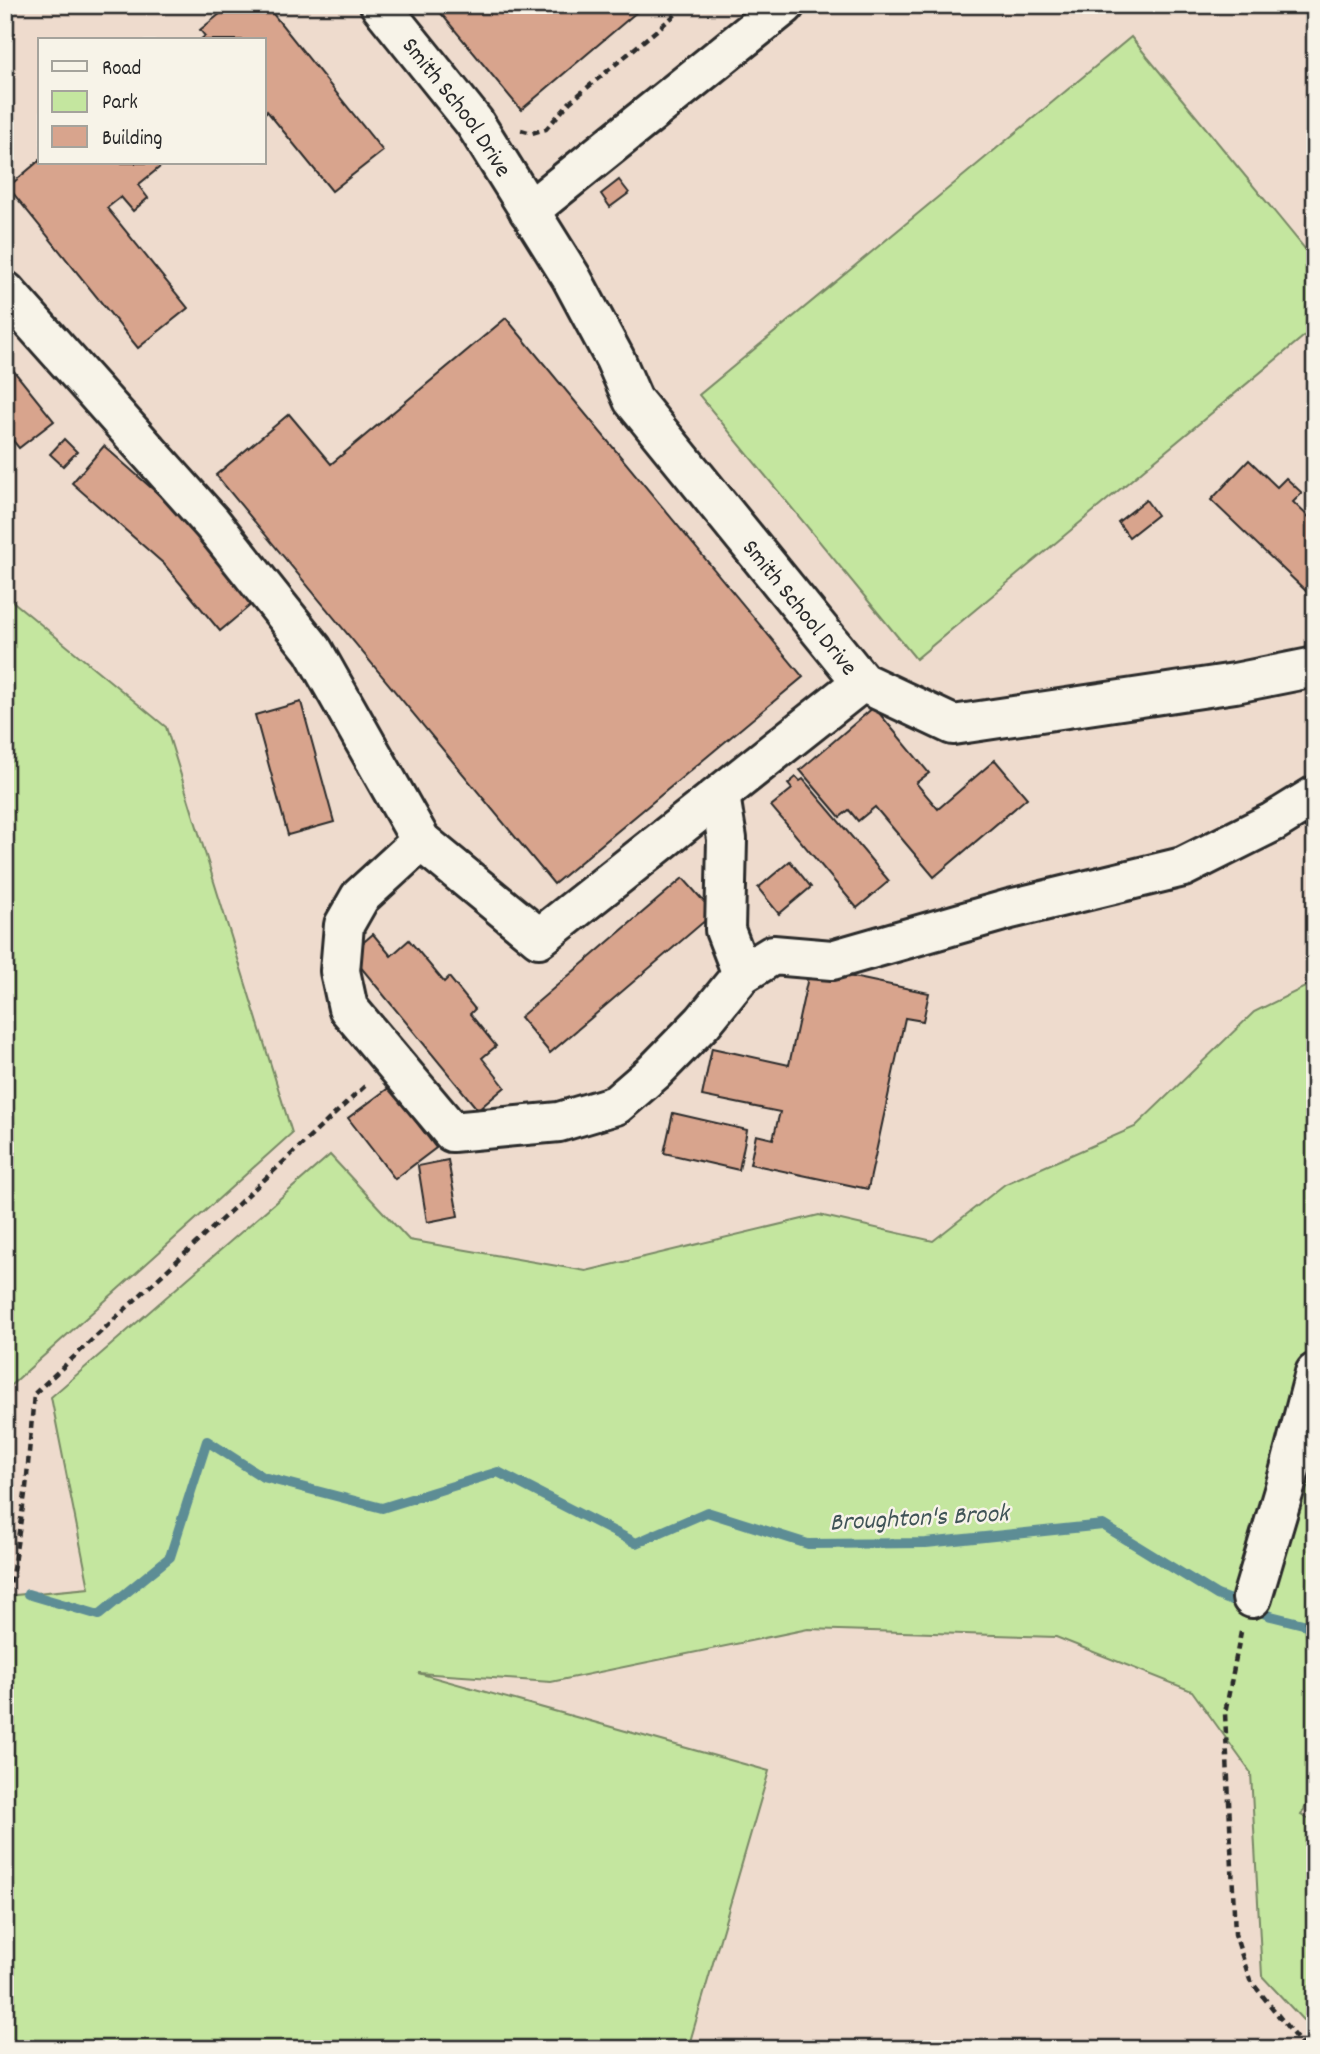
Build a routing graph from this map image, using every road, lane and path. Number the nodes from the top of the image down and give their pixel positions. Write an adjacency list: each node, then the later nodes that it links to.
1 (380, 5): 5 (lane, Smith School Drive)
2 (687, 5): 4 (path)
3 (785, 5): 5 (lane)
4 (516, 128)
5 (529, 211): 8 (lane, Smith School Drive)
6 (5, 291): 11 (lane)
7 (1315, 667): 8 (lane, Smith School Drive)
8 (862, 682): 9 (lane)
9 (720, 794): 11 (lane); 12 (lane)
10 (1315, 796): 12 (lane)
11 (421, 841): 13 (lane)
12 (742, 974): 13 (lane)
13 (393, 1061): 16 (path)
14 (1315, 1373): 15 (lane)
15 (1246, 1614): 17 (path)
16 (5, 1619)
17 (1305, 2049)

